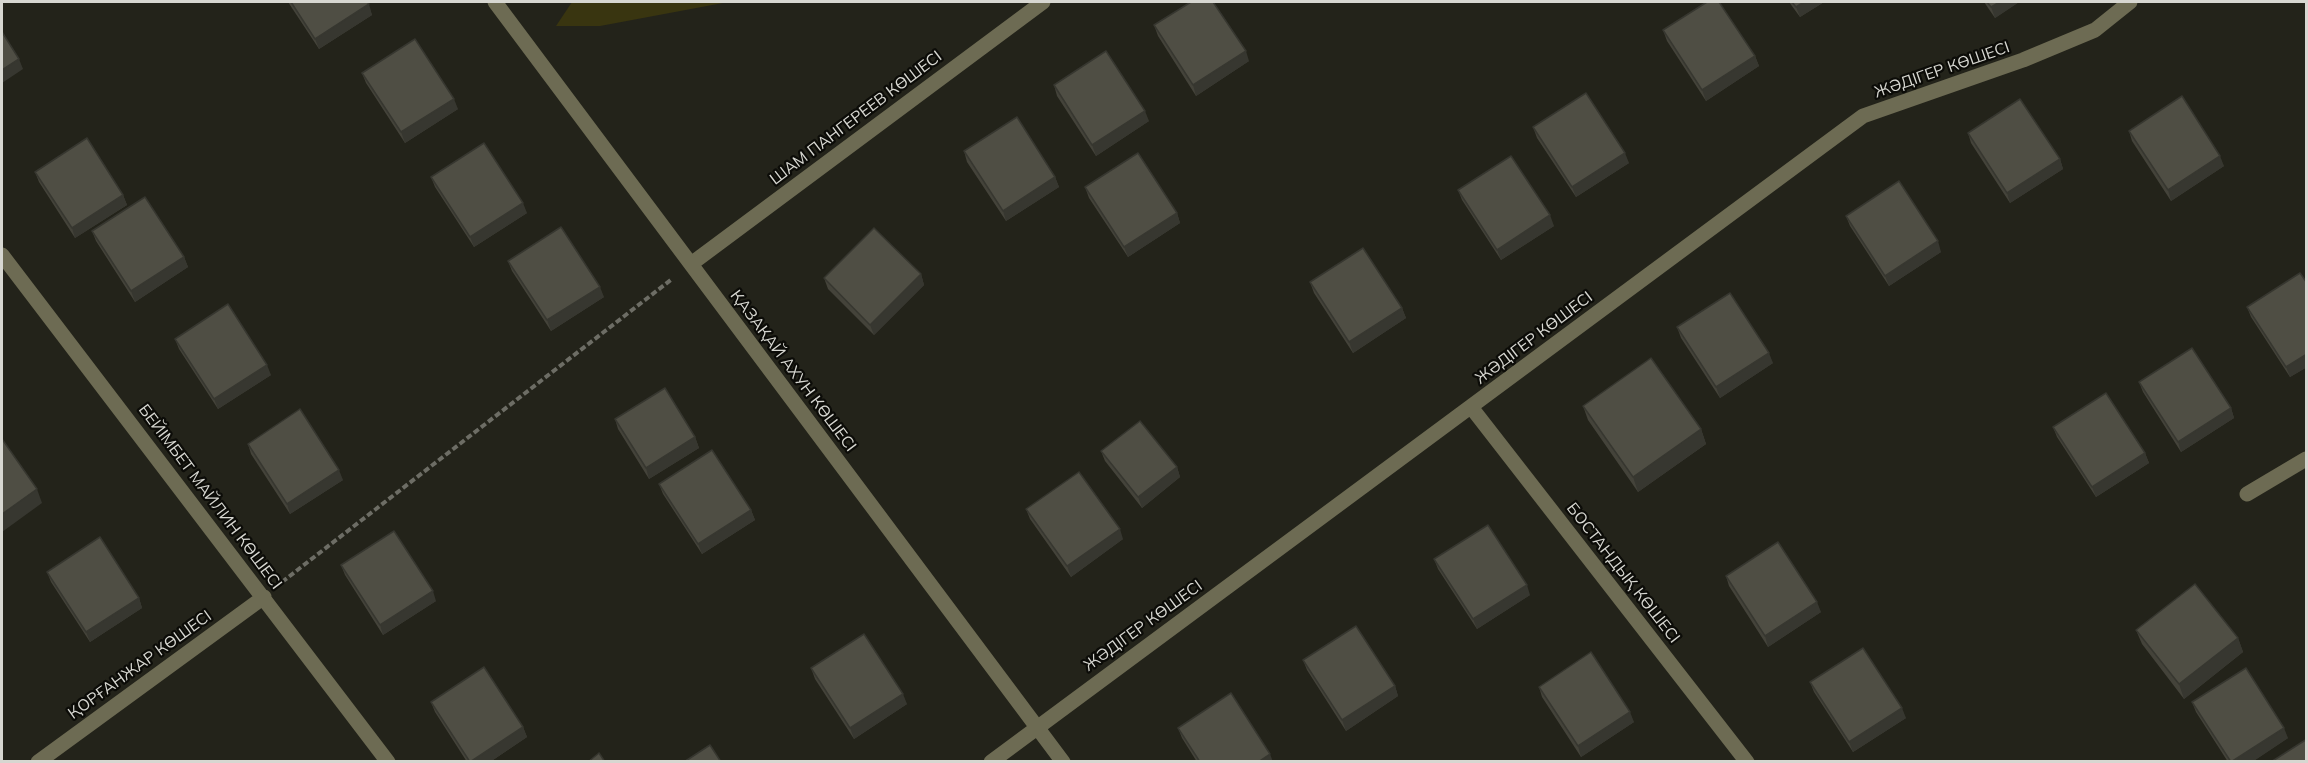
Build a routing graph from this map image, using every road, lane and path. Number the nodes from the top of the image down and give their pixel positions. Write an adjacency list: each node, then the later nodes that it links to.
1 (495, 2): 5 (street, ҚАЗАҚАЙ АХУН КӨШЕСІ)
2 (1043, 2): 5 (street, ШАМ ПАНГЕРЕЕВ КӨШЕСІ)
3 (2130, 2): 6 (street, ЖӘДІГЕР КӨШЕСІ)
4 (2, 255): 9 (street, БЕЙІМБЕТ МАЙЛИН КӨШЕСІ)
5 (691, 264): 9 (path); 10 (street, ҚАЗАҚАЙ АХУН КӨШЕСІ)
6 (1471, 407): 10 (street, ЖӘДІГЕР КӨШЕСІ); 15 (street, БОСТАНДЫҚ КӨШЕСІ)
7 (2307, 459): 8 (street)
8 (2247, 494)
9 (264, 597): 11 (street, ҚОРҒАНЖАР КӨШЕСІ); 12 (street, БЕЙІМБЕТ МАЙЛИН КӨШЕСІ)
10 (1037, 727): 13 (street, ЖӘДІГЕР КӨШЕСІ); 14 (street, ҚАЗАҚАЙ АХУН КӨШЕСІ)
11 (38, 762)
12 (388, 762)
13 (991, 762)
14 (1063, 762)
15 (1747, 762)

